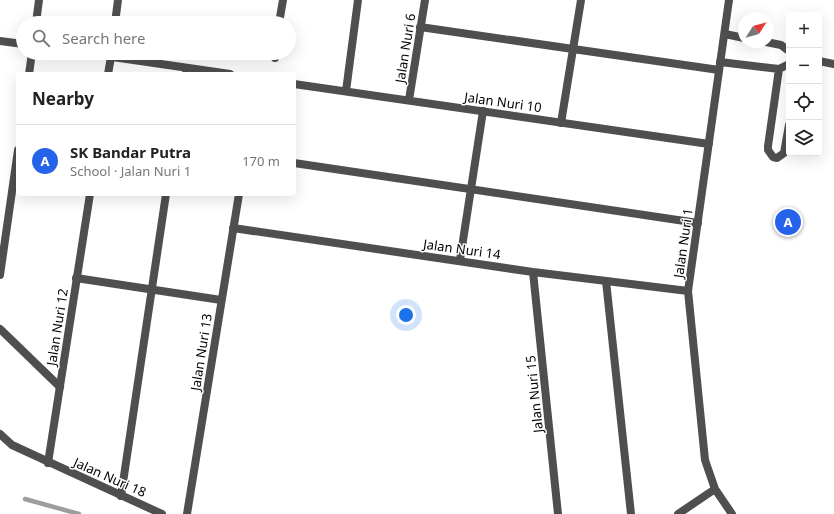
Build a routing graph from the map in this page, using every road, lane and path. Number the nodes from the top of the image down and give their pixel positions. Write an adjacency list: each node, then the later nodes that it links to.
1 (40, 0): 8 (street)
2 (118, 0): 9 (street)
3 (282, 0): 10 (street)
4 (358, 0): 32 (street)
5 (425, 0): 11 (street, Jalan Nuri 6)
6 (581, 0): 17 (street)
7 (729, 0): 12 (street, Jalan Nuri 1)
8 (37, 16)
9 (116, 16)
10 (280, 16)
11 (420, 27): 17 (street); 33 (street, Jalan Nuri 6)
12 (724, 34): 13 (street); 24 (street, Jalan Nuri 1)
13 (738, 37)
14 (0, 41): 15 (street)
15 (16, 43)
16 (774, 44): 18 (street)
17 (573, 49): 24 (street); 35 (street)
18 (786, 49)
19 (31, 60): 28 (street)
20 (110, 60): 29 (street)
21 (127, 60): 27 (street)
22 (822, 62): 23 (street)
23 (834, 64)
24 (720, 66): 26 (street); 37 (street, Jalan Nuri 1)
25 (786, 66): 26 (street)
26 (779, 69): 36 (street)
27 (186, 71): 30 (street)
28 (29, 72)
29 (108, 72)
30 (201, 72)
31 (296, 84): 32 (street, Jalan Nuri 10)
32 (346, 92): 33 (street, Jalan Nuri 10)
33 (409, 100): 34 (street, Jalan Nuri 10)
34 (483, 111): 35 (street, Jalan Nuri 10); 40 (street)
35 (561, 123): 37 (street, Jalan Nuri 10)
36 (786, 142)
37 (709, 144): 44 (street, Jalan Nuri 1)
38 (296, 163): 40 (street)
39 (16, 164): 48 (street)
40 (472, 189): 44 (street); 46 (street)
41 (90, 196): 49 (street, Jalan Nuri 12)
42 (166, 196): 51 (street)
43 (239, 196): 45 (street, Jalan Nuri 13)
44 (698, 222): 52 (street, Jalan Nuri 1)
45 (233, 228): 46 (street, Jalan Nuri 14); 53 (street, Jalan Nuri 13)
46 (460, 260): 47 (street, Jalan Nuri 14)
47 (533, 272): 50 (street, Jalan Nuri 14); 62 (street, Jalan Nuri 15)
48 (0, 275)
49 (76, 278): 51 (street); 55 (street, Jalan Nuri 12)
50 (606, 281): 52 (street, Jalan Nuri 14); 63 (street)
51 (151, 290): 53 (street); 59 (street)
52 (688, 292): 58 (street, Jalan Nuri 1)
53 (221, 300): 61 (street, Jalan Nuri 13)
54 (0, 329): 55 (street)
55 (60, 387): 57 (street, Jalan Nuri 12)
56 (0, 434): 57 (street)
57 (48, 463): 59 (street, Jalan Nuri 18)
58 (715, 489): 64 (street); 65 (street, Jalan Nuri 1)
59 (121, 496): 60 (street, Jalan Nuri 18)
60 (162, 514)
61 (187, 514)
62 (558, 514)
63 (631, 514)
64 (678, 514)
65 (732, 514)

